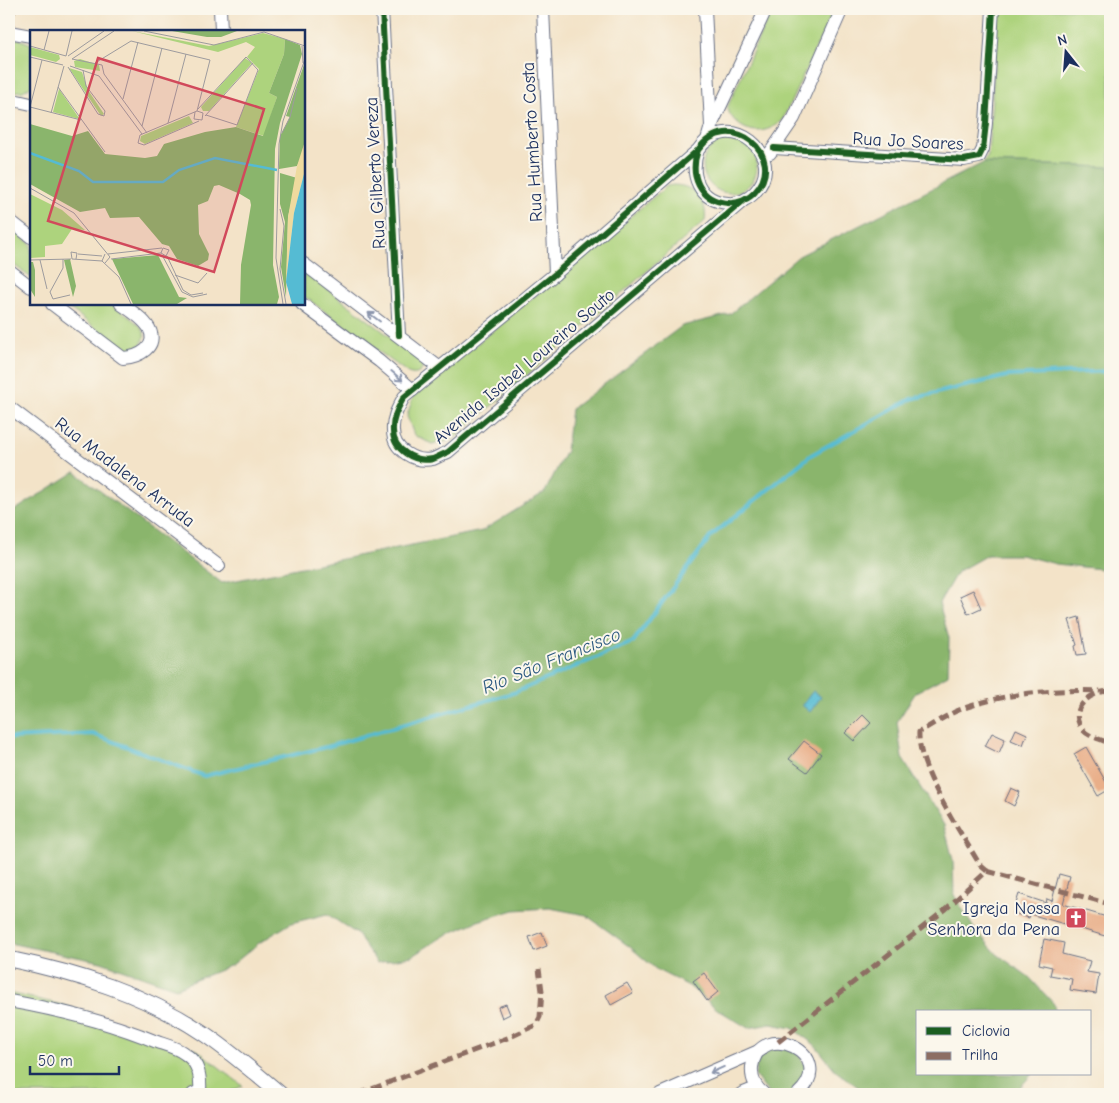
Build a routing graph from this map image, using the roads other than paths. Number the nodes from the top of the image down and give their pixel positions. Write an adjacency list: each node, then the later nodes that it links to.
1 (220, 9): 8 (street)
2 (382, 9): 28 (street, Rua Gilberto Vereza)
3 (543, 9): 23 (street, Rua Humberto Costa)
4 (705, 9): 13 (street)
5 (766, 9): 13 (street)
6 (842, 9): 15 (street)
7 (993, 9): 15 (street, Rua Jo Soares)
8 (221, 30)
9 (9, 32): 10 (street)
10 (30, 36)
11 (9, 100): 12 (street)
12 (30, 102)
13 (711, 126): 14 (street)
14 (708, 140): 16 (street, Avenida Isabel Loureiro Souto); 17 (street, Avenida Isabel Loureiro Souto)
15 (774, 148): 17 (street)
16 (698, 150): 18 (street); 23 (street, Avenida Isabel Loureiro Souto)
17 (764, 161): 18 (street, Avenida Isabel Loureiro Souto)
18 (743, 200): 30 (street, Avenida Isabel Loureiro Souto)
19 (9, 220): 20 (street)
20 (30, 235)
21 (305, 265): 28 (street, one-way to 21)
22 (9, 270): 24 (street)
23 (555, 274): 29 (street, Avenida Isabel Loureiro Souto)
24 (30, 286)
25 (53, 305): 26 (street)
26 (122, 305)
27 (303, 305): 30 (street, one-way to 30)
28 (399, 335): 29 (street)
29 (440, 368): 30 (street, Avenida Isabel Loureiro Souto)
30 (412, 390)
31 (12, 411): 32 (street, Rua Madalena Arruda)
32 (219, 566)
33 (9, 959): 38 (main road)
34 (9, 1001): 37 (street)
35 (761, 1050): 36 (street); 39 (street, one-way to 39); 41 (street)
36 (760, 1091): 40 (street)
37 (193, 1094)
38 (280, 1094)
39 (660, 1094)
40 (742, 1094)
41 (799, 1094)

